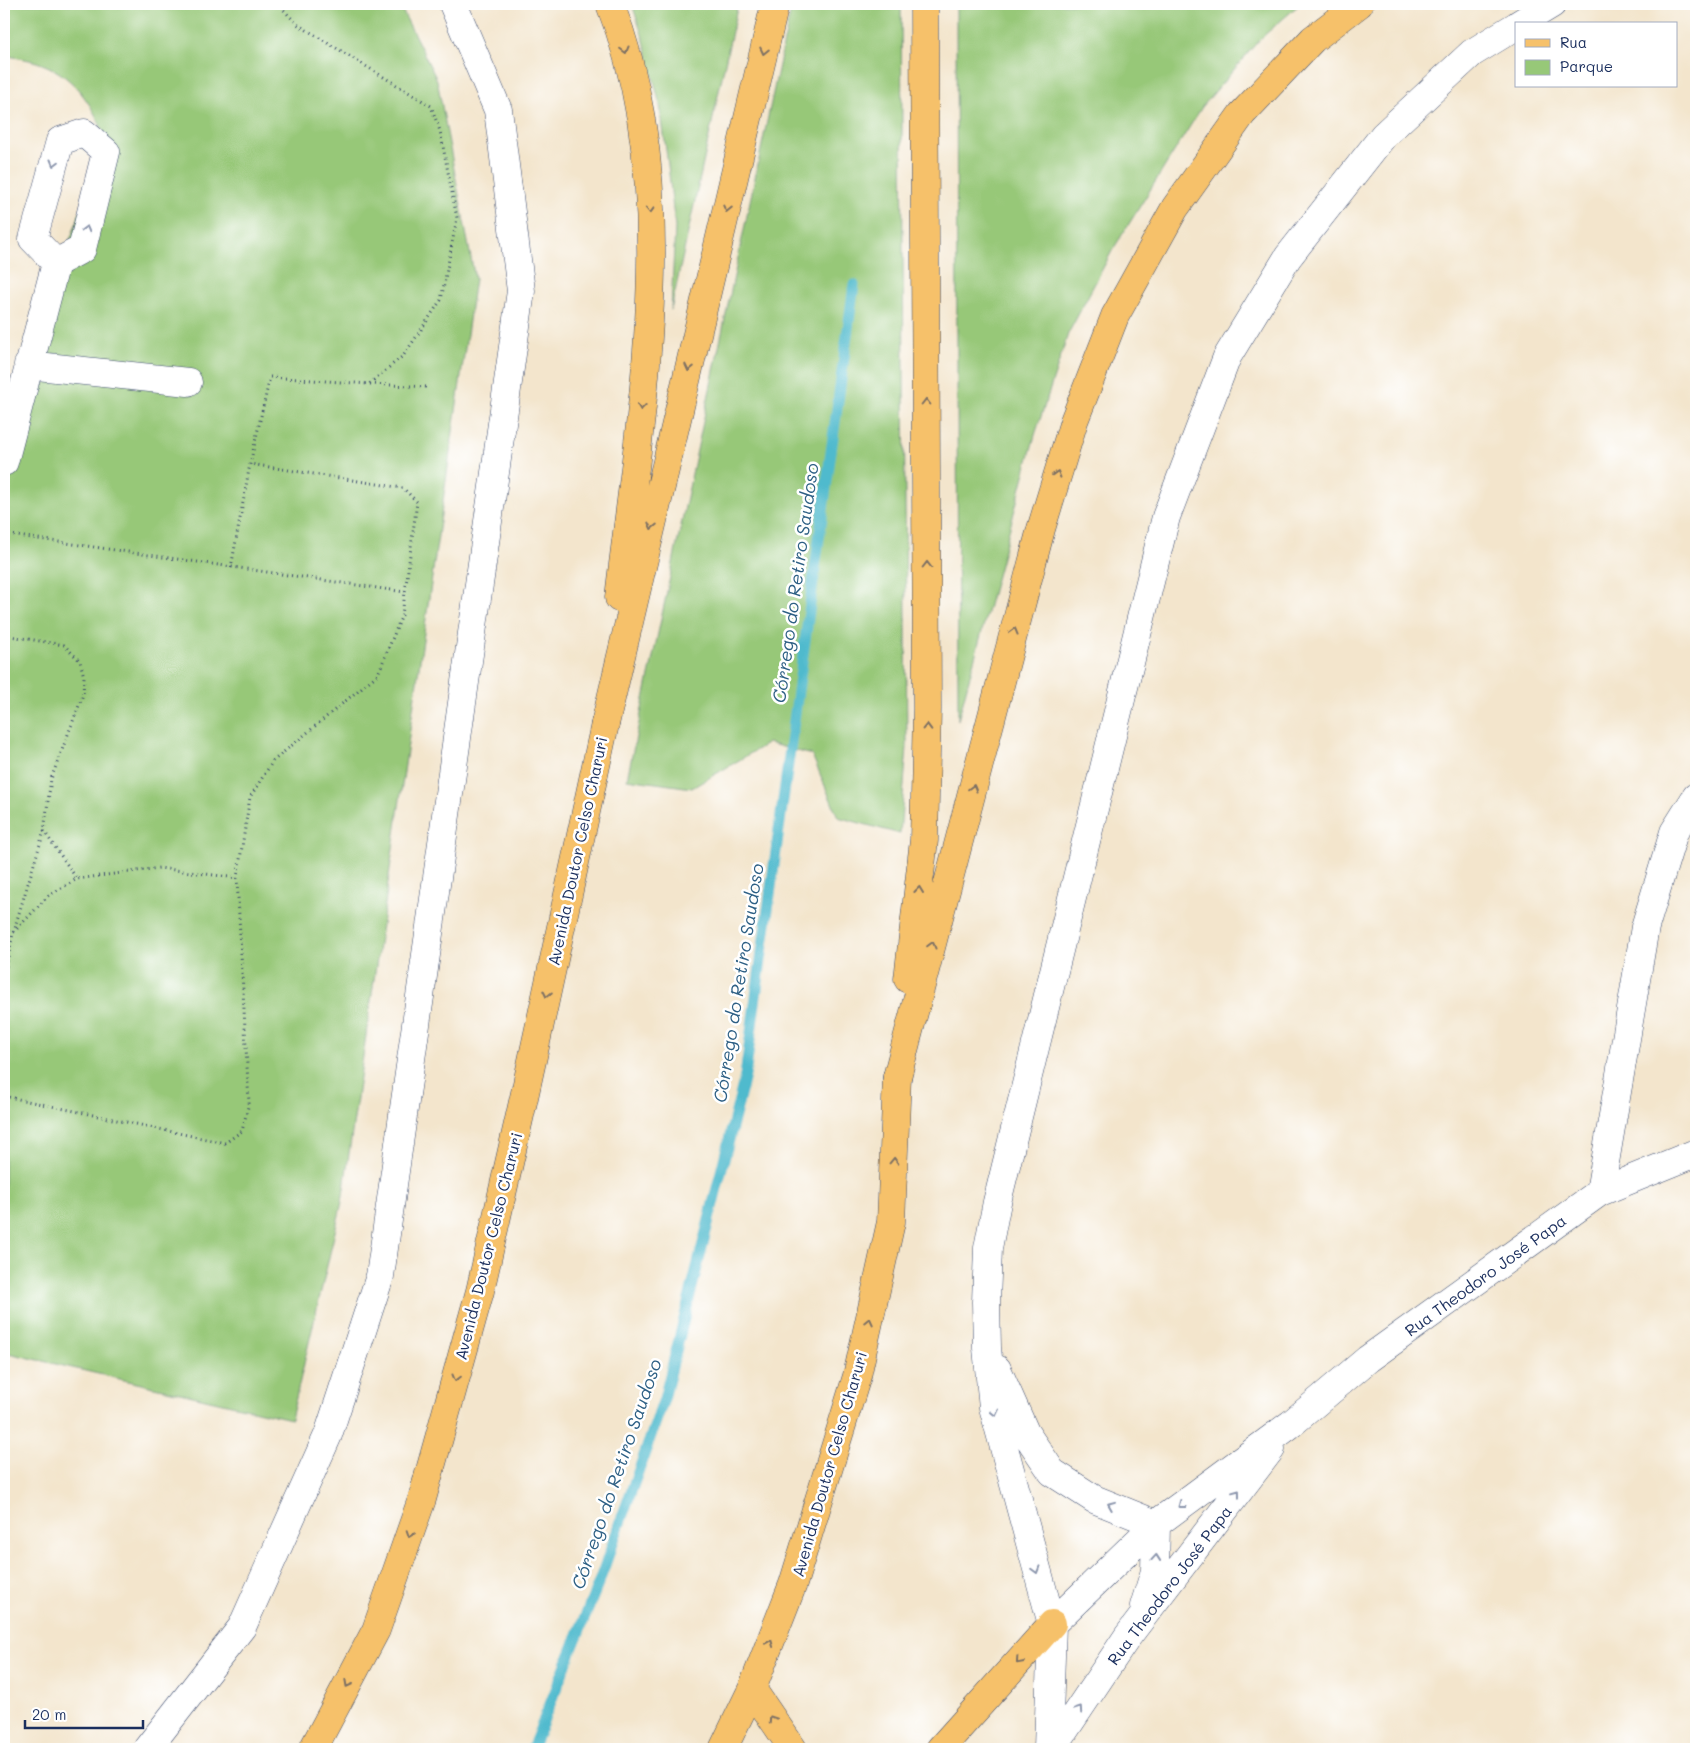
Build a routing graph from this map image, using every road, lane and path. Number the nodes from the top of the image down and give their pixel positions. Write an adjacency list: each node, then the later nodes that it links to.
1 (278, 4): 13 (path)
2 (453, 4): 39 (street)
3 (610, 4): 21 (main road, one-way to 21)
4 (775, 4): 21 (main road, one-way to 21)
5 (924, 4): 29 (main road, one-way to 5)
6 (1359, 4): 29 (main road, one-way to 6)
7 (1552, 4): 8 (street)
8 (1523, 22)
9 (1515, 27): 33 (street)
10 (56, 263): 11 (street)
11 (28, 365): 12 (street); 15 (street)
12 (188, 382)
13 (369, 384): 14 (path); 16 (path)
14 (428, 387)
15 (4, 462)
16 (250, 464): 18 (path); 19 (path)
17 (4, 534): 18 (path)
18 (231, 568): 19 (path)
19 (405, 592): 24 (path)
20 (4, 635): 23 (path)
21 (605, 724): 40 (main road, Avenida Doutor Celso Charuri, one-way to 40)
22 (1696, 797): 32 (street)
23 (44, 831): 25 (path); 27 (path)
24 (237, 878): 25 (path); 30 (path)
25 (77, 879): 27 (path)
26 (4, 931): 27 (path)
27 (13, 933): 28 (path)
28 (4, 977)
29 (897, 1077): 38 (main road, Avenida Doutor Celso Charuri, one-way to 29)
30 (4, 1096)
31 (1696, 1153): 32 (street, Rua Theodoro José Papa)
32 (1600, 1192): 34 (street, Rua Theodoro José Papa)
33 (987, 1348): 35 (street, one-way to 33); 36 (street, one-way to 36)
34 (1291, 1424): 35 (street, Rua Theodoro José Papa, one-way to 35); 37 (street, Rua Theodoro José Papa, one-way to 34)
35 (1156, 1524): 36 (street, Rua Theodoro José Papa); 37 (street, one-way to 35)
36 (1052, 1624): 43 (main road, one-way to 43); 44 (street)
37 (1128, 1636): 44 (street, Rua Theodoro José Papa, one-way to 37)
38 (752, 1689): 41 (main road, Avenida Doutor Celso Charuri); 42 (main road, one-way to 38)
39 (147, 1749)
40 (313, 1749)
41 (722, 1749)
42 (793, 1749)
43 (940, 1749)
44 (1050, 1749)

